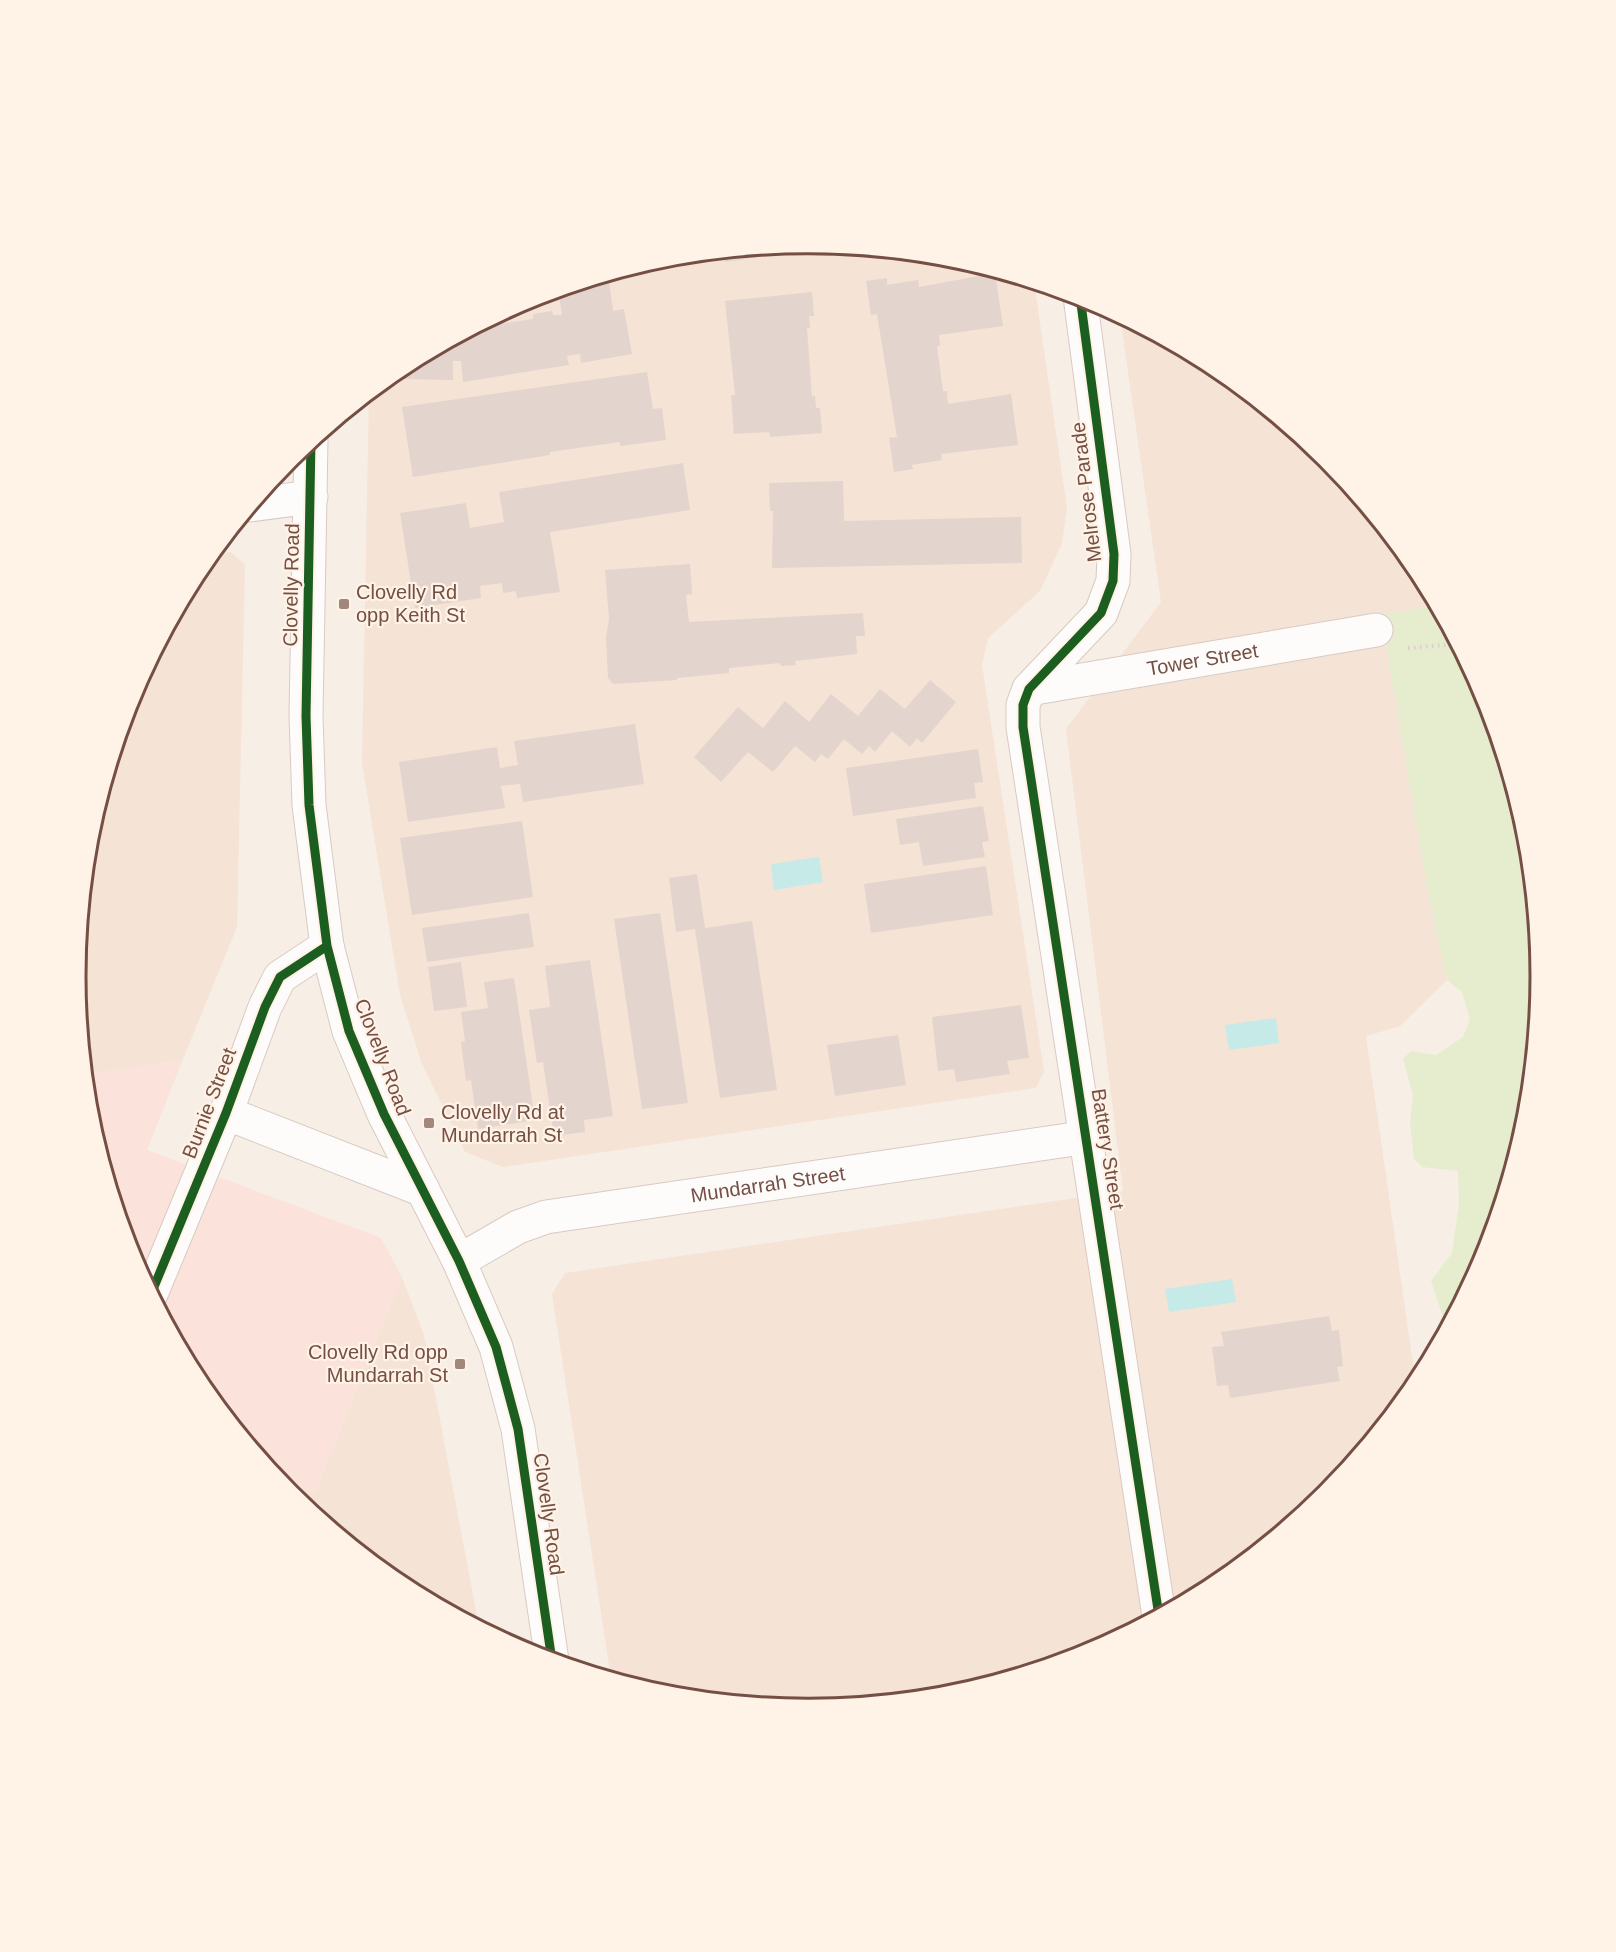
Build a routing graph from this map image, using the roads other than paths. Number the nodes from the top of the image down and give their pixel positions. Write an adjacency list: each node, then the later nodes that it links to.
1 (1081, 307): 6 (street, Melrose Parade)
2 (311, 452): 3 (street, Clovelly Road)
3 (311, 497): 4 (street); 7 (street, Clovelly Road)
4 (261, 504)
5 (1376, 630): 6 (street, Tower Street)
6 (1029, 689): 9 (street, Battery Street)
7 (327, 946): 8 (street, Burnie Street); 10 (street, Clovelly Road)
8 (226, 1113): 10 (street); 12 (street, Burnie Street)
9 (1088, 1137): 11 (street, Mundarrah Street); 13 (street, Battery Street)
10 (423, 1190): 11 (street, Clovelly Road)
11 (459, 1261): 14 (street, Clovelly Road)
12 (155, 1285)
13 (1158, 1608)
14 (551, 1651)

